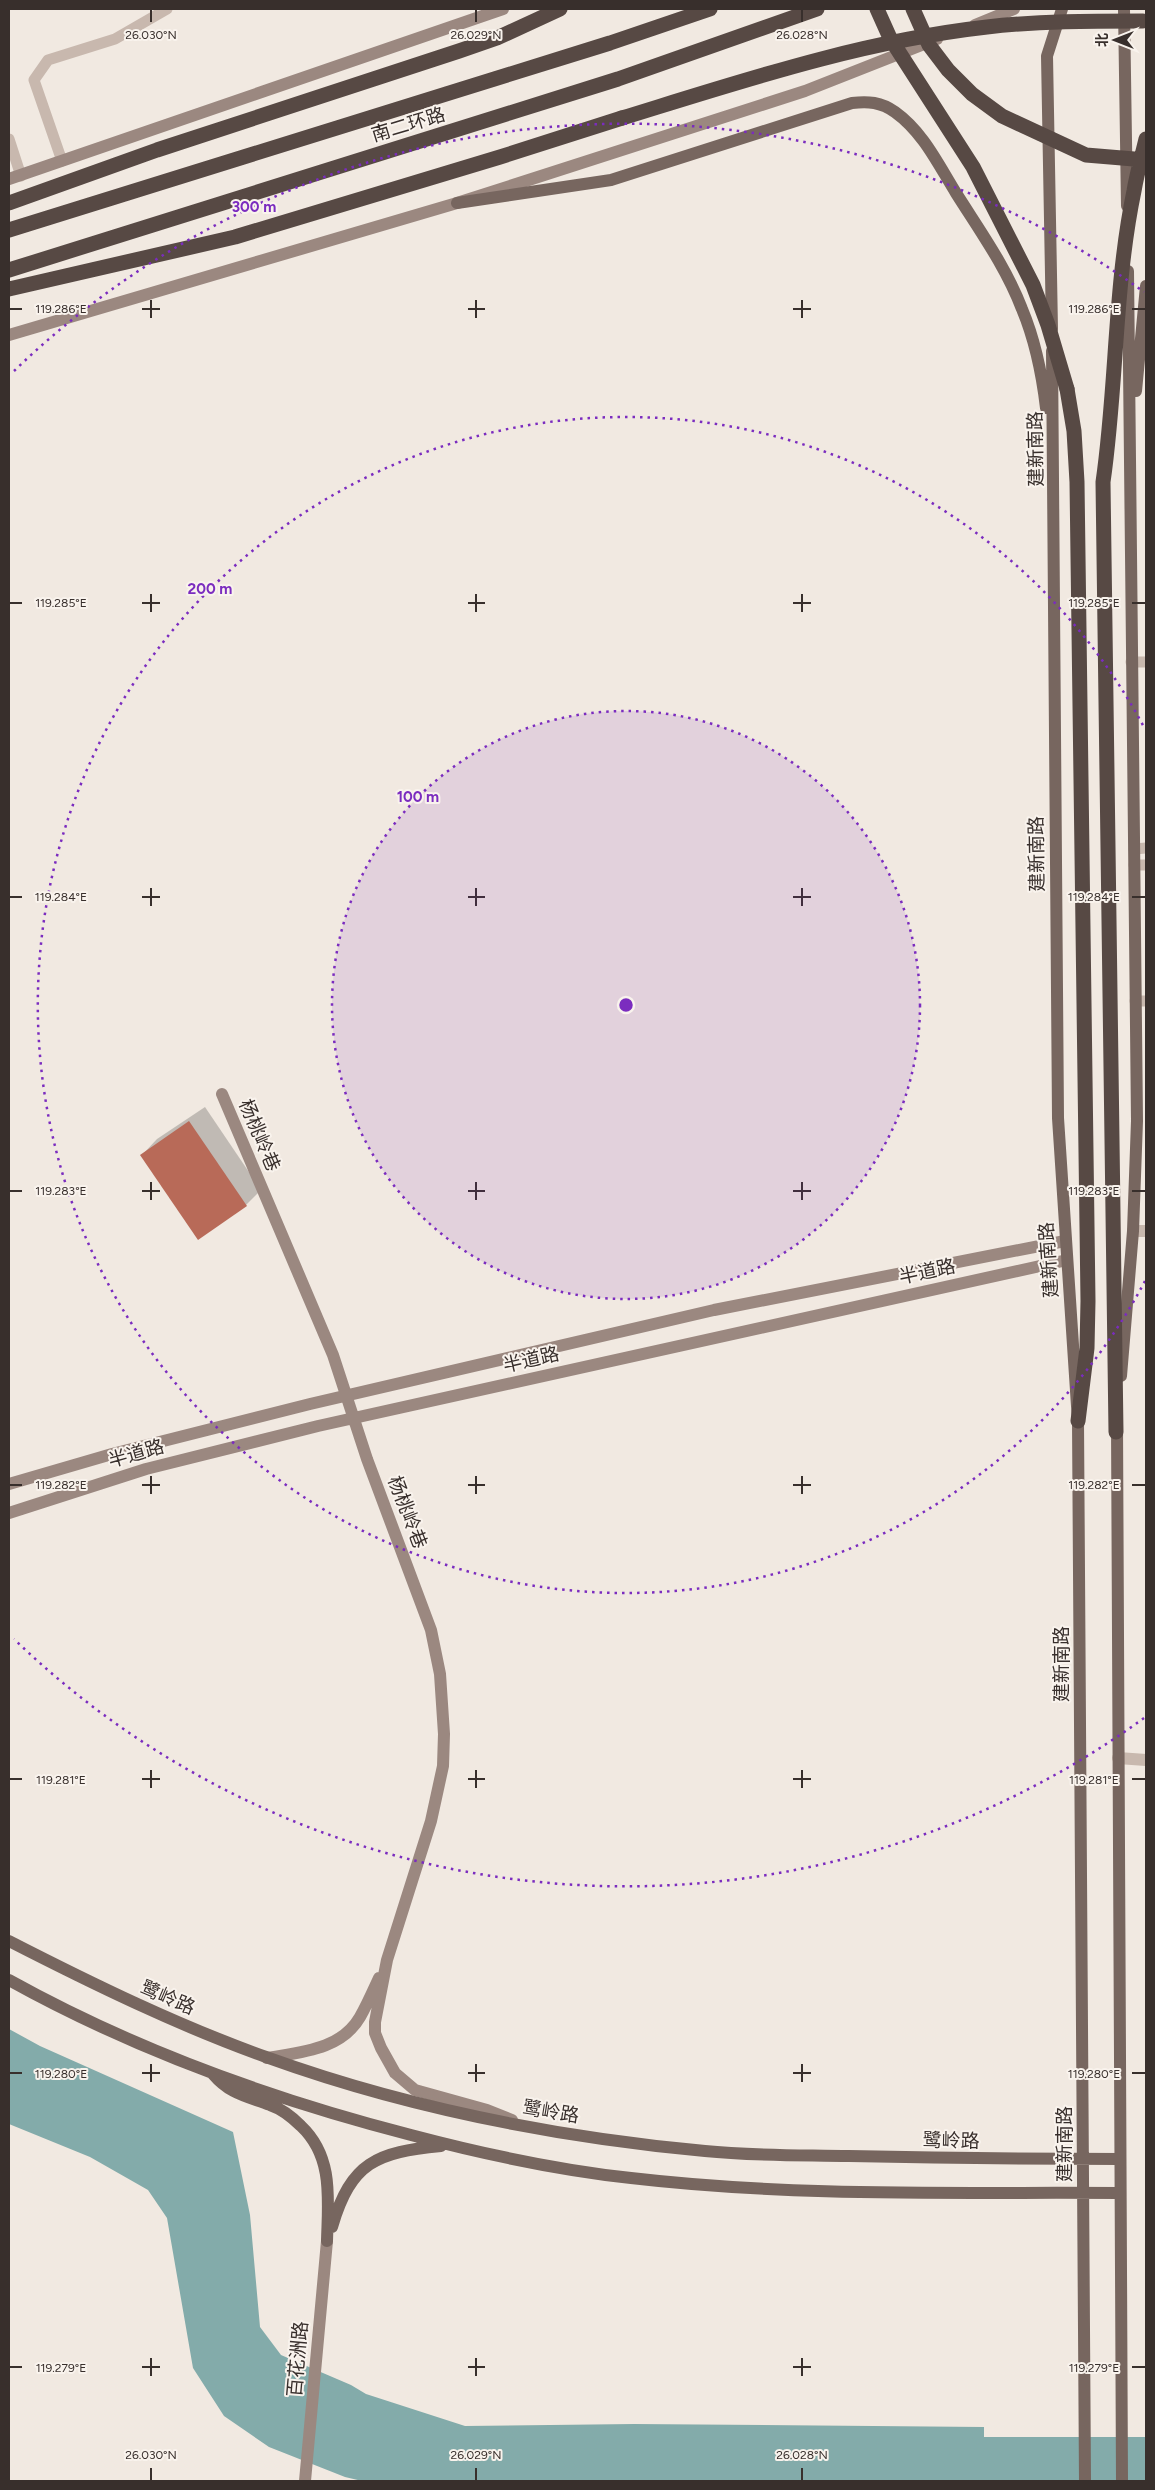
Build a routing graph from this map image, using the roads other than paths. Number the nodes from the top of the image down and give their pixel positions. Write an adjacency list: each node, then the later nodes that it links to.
1 (167, 9): 15 (lane)
2 (503, 9): 15 (main road)
3 (710, 9): 19 (highway, 南二环路)
4 (817, 9): 20 (highway, 南二环路)
5 (877, 9): 39 (highway, bridge)
6 (913, 9): 14 (highway, bridge)
7 (1014, 9): 18 (main road)
8 (1062, 9): 25 (main road, 建新南路)
9 (1124, 9): 24 (main road)
10 (557, 11): 17 (highway)
11 (1146, 21): 22 (highway, bridge)
12 (1146, 139): 40 (highway, bridge)
13 (9, 140): 16 (lane)
14 (1146, 160)
15 (62, 161): 16 (main road)
16 (15, 178)
17 (9, 203)
18 (457, 203): 23 (main road); 25 (main road)
19 (9, 230)
20 (9, 270)
21 (1146, 286): 24 (main road)
22 (9, 289)
23 (9, 335)
24 (1129, 456): 26 (main road)
25 (1055, 487): 35 (main road, 建新南路)
26 (1131, 662): 27 (lane); 28 (main road)
27 (1146, 662)
28 (1140, 848): 29 (main road)
29 (1140, 865): 30 (main road)
30 (1141, 981): 31 (main road)
31 (1141, 1001): 33 (main road)
32 (222, 1094): 37 (main road, 杨桃岭巷)
33 (1133, 1231): 34 (street); 40 (main road)
34 (1146, 1231)
35 (1065, 1241): 36 (main road, 建新南路); 37 (main road, 半道路)
36 (1067, 1260): 38 (main road, 半道路); 39 (main road, 建新南路)
37 (347, 1395): 38 (main road, 杨桃岭巷); 41 (main road, 半道路)
38 (355, 1419): 42 (main road, 半道路); 46 (main road, 杨桃岭巷)
39 (1078, 1421): 52 (main road, 建新南路)
40 (1116, 1432): 43 (main road)
41 (9, 1484)
42 (9, 1514)
43 (1118, 1758): 44 (street); 53 (main road)
44 (1146, 1760)
45 (9, 1941): 48 (main road, 鹭岭路)
46 (388, 1960): 48 (main road); 50 (main road)
47 (9, 1980): 49 (main road)
48 (267, 2058): 50 (main road, 鹭岭路)
49 (213, 2074): 51 (main road); 56 (main road)
50 (530, 2128): 52 (main road, 鹭岭路)
51 (450, 2145): 54 (main road); 56 (main road)
52 (1083, 2159): 53 (main road, 鹭岭路); 54 (main road, 建新南路)
53 (1120, 2159): 55 (main road)
54 (1083, 2193): 55 (main road); 58 (main road, 建新南路)
55 (1120, 2193): 59 (main road)
56 (327, 2241): 57 (main road, 百花洲路)
57 (305, 2475)
58 (1085, 2481)
59 (1122, 2481)

